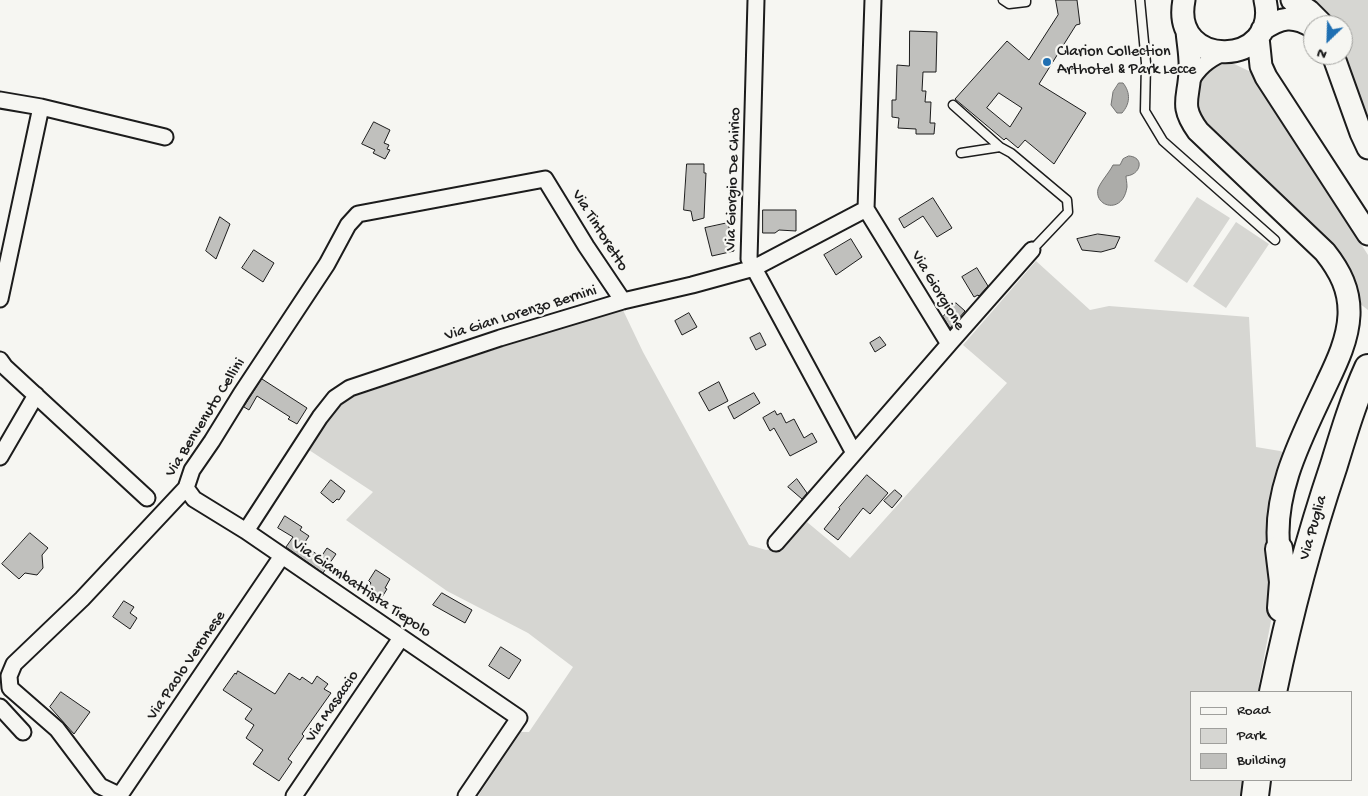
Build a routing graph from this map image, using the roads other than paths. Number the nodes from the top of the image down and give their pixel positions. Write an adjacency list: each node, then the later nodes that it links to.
1 (756, 0): 29 (street, Via Giorgio De Chirico)
2 (873, 0): 25 (street)
3 (1003, 0): 4 (lane)
4 (1026, 0)
5 (1140, 0): 27 (lane)
6 (1265, 0): 12 (street)
7 (1292, 0): 9 (street)
8 (1183, 2): 11 (street)
9 (1313, 15)
10 (1303, 23): 12 (street)
11 (1187, 31): 13 (street); 16 (street)
12 (1260, 34): 13 (street); 15 (street)
13 (1227, 53): 15 (street); 16 (street)
14 (1337, 65): 22 (street)
15 (1266, 77): 26 (street)
16 (1188, 86): 43 (street)
17 (0, 100): 19 (street)
18 (953, 105): 21 (lane)
19 (41, 107): 20 (street); 30 (street)
20 (165, 137)
21 (1000, 147): 23 (lane); 28 (lane)
22 (1368, 148)
23 (961, 153)
24 (545, 179): 31 (street, Via Tintoretto); 39 (street, Via Benvenuto Cellini)
25 (866, 209): 29 (street, Via Gian Lorenzo Bernini); 32 (street, Via Giorgione)
26 (1368, 234)
27 (1275, 240)
28 (1032, 250): 32 (street)
29 (754, 268): 31 (street, Via Gian Lorenzo Bernini); 37 (street, Via Giorgio De Chirico)
30 (0, 298)
31 (623, 301): 41 (street, Via Gian Lorenzo Bernini)
32 (949, 344): 37 (street, Via Giorgione)
33 (0, 360): 35 (street)
34 (1368, 368): 47 (highway, Via Puglia)
35 (36, 395): 38 (street); 40 (street)
36 (1366, 417): 48 (highway, Via Puglia)
37 (854, 453): 42 (street, Via Giorgione)
38 (0, 457)
39 (186, 488): 41 (street, Via Giambattista Tiepolo); 53 (street, Via Benvenuto Cellini)
40 (147, 498)
41 (246, 532): 44 (street, Via Giambattista Tiepolo)
42 (776, 543)
43 (1279, 550): 46 (highway)
44 (282, 556): 45 (street, Via Giambattista Tiepolo); 53 (street, Via Paolo Veronese)
45 (401, 638): 54 (street, Via Masaccio); 55 (street, Via Giambattista Tiepolo)
46 (1267, 691)
47 (1274, 691)
48 (1288, 691)
49 (0, 707): 50 (street)
50 (23, 732)
51 (1257, 781): 56 (highway)
52 (1273, 781): 57 (highway)
53 (120, 796)
54 (294, 796)
55 (466, 796)
56 (1255, 796)
57 (1271, 796)

